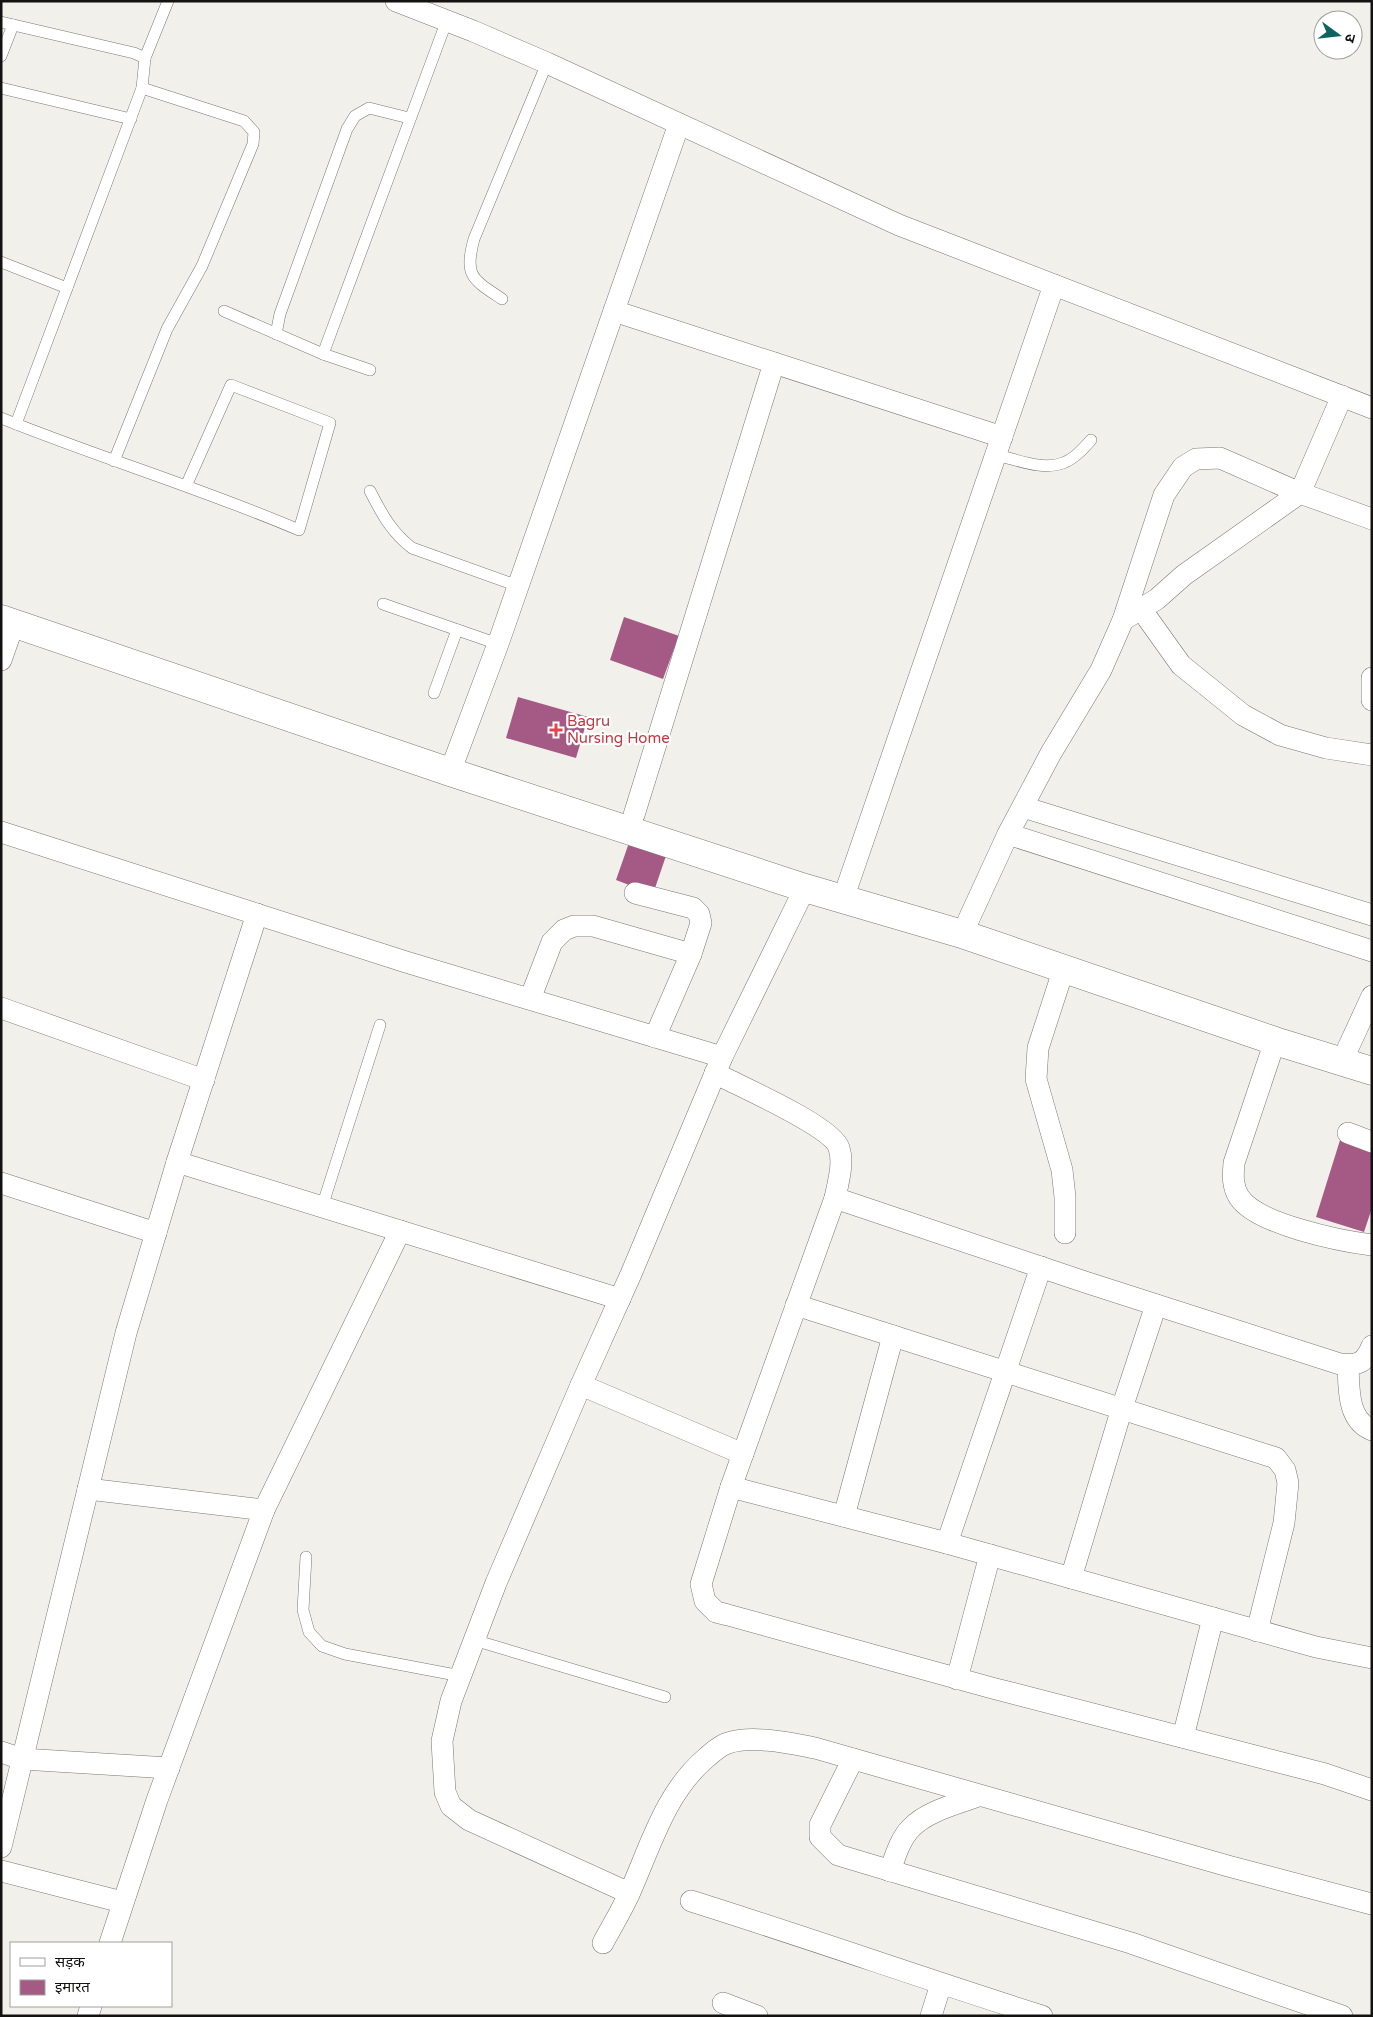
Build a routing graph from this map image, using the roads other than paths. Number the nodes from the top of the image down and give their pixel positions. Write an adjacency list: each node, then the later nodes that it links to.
1 (168, 1): 7 (lane)
2 (396, 1): 3 (street)
3 (438, 12): 8 (street); 11 (lane)
4 (1, 22): 5 (lane)
5 (13, 25): 6 (lane); 7 (lane)
6 (1, 56)
7 (145, 58): 10 (lane)
8 (547, 63): 13 (street); 17 (lane)
9 (1, 88): 12 (lane)
10 (142, 88): 12 (lane); 30 (lane)
11 (409, 118): 20 (lane); 21 (lane)
12 (131, 119): 16 (lane)
13 (679, 124): 15 (street); 19 (street)
14 (1, 262): 16 (lane)
15 (1054, 285): 24 (street); 29 (street)
16 (67, 288): 27 (lane)
17 (502, 299)
18 (224, 311): 20 (lane)
19 (614, 311): 22 (street); 35 (street)
20 (276, 334): 21 (lane)
21 (323, 354): 23 (lane)
22 (774, 363): 29 (street); 49 (street)
23 (370, 370)
24 (1342, 396): 25 (street); 33 (street)
25 (1372, 408)
26 (1, 418): 27 (lane)
27 (16, 424): 30 (lane)
28 (1091, 440): 29 (lane)
29 (999, 446): 57 (street)
30 (114, 461): 31 (lane)
31 (186, 486): 31 (lane)
32 (370, 491): 35 (lane)
33 (1300, 493): 34 (street); 37 (street); 39 (street)
34 (1372, 519)
35 (518, 586): 41 (street)
36 (383, 604): 40 (lane)
37 (1141, 609): 39 (street); 46 (street)
38 (5, 616): 42 (street); 47 (main road)
39 (1123, 620): 48 (street)
40 (457, 630): 41 (lane); 44 (lane)
41 (498, 644): 47 (street)
42 (1, 660)
43 (1372, 678): 45 (street)
44 (434, 693)
45 (1372, 700)
46 (1372, 755)
47 (452, 765): 49 (main road); 55 (main road)
48 (1023, 807): 50 (street); 52 (street)
49 (634, 815): 57 (main road)
50 (1100, 830): 53 (street); 54 (street)
51 (1, 832): 60 (street)
52 (1008, 834): 53 (street); 63 (street)
53 (1090, 861): 59 (street)
54 (1198, 861): 56 (street); 59 (street)
55 (805, 888): 57 (main road); 74 (street)
56 (1284, 888): 61 (street); 62 (street)
57 (846, 892): 63 (main road); 66 (main road)
58 (635, 893): 65 (street)
59 (1189, 893): 62 (street)
60 (257, 914): 68 (street); 76 (street)
61 (1372, 915)
62 (1276, 920): 64 (street)
63 (968, 921): 73 (main road)
64 (1372, 951)
65 (692, 954): 68 (street); 71 (street)
66 (1064, 968): 72 (main road); 84 (street)
67 (1372, 996): 73 (street)
68 (530, 999): 71 (street)
69 (1, 1008): 76 (street)
70 (380, 1025): 82 (lane)
71 (655, 1037): 74 (street)
72 (1275, 1041): 75 (main road); 86 (street)
73 (1360, 1051)
74 (718, 1065): 81 (street); 88 (street)
75 (1372, 1071)
76 (204, 1080): 79 (street)
77 (1348, 1134): 78 (street)
78 (1372, 1142)
79 (178, 1162): 82 (street); 85 (street)
80 (1, 1183): 85 (street)
81 (835, 1198): 87 (street); 89 (street)
82 (322, 1207): 83 (street)
83 (400, 1231): 88 (street); 101 (street)
84 (1064, 1232)
85 (156, 1233): 100 (street)
86 (1372, 1245)
87 (1040, 1267): 90 (street); 94 (street)
88 (620, 1300): 95 (street)
89 (796, 1305): 91 (street); 98 (street)
90 (1156, 1305): 93 (street); 96 (street)
91 (893, 1336): 94 (street); 102 (street)
92 (1372, 1346): 93 (street)
93 (1348, 1365): 97 (street)
94 (1007, 1372): 96 (street); 103 (street)
95 (581, 1385): 98 (street); 109 (street)
96 (1122, 1408): 106 (street); 108 (street)
97 (1372, 1430)
98 (743, 1454): 99 (street)
99 (731, 1487): 102 (street); 112 (street)
100 (88, 1489): 101 (street); 116 (street)
101 (264, 1510): 118 (street)
102 (844, 1516): 103 (street)
103 (947, 1543): 104 (street)
104 (990, 1555): 106 (street); 112 (street)
105 (306, 1557): 111 (lane)
106 (1071, 1578): 107 (street)
107 (1213, 1618): 108 (street); 114 (street)
108 (1257, 1631): 110 (street)
109 (474, 1640): 111 (street); 113 (lane)
110 (1372, 1658)
111 (461, 1676): 124 (street)
112 (957, 1679): 114 (street)
113 (666, 1697)
114 (1183, 1737): 119 (street)
115 (1, 1752): 116 (street)
116 (22, 1758): 118 (street); 121 (street)
117 (853, 1759): 120 (street); 123 (street); 124 (street)
118 (169, 1768): 126 (street)
119 (1372, 1790)
120 (978, 1796): 123 (street); 127 (street)
121 (1, 1847)
122 (1, 1871): 126 (street)
123 (890, 1871): 135 (street)
124 (629, 1893): 129 (street)
125 (691, 1901): 130 (street)
126 (122, 1902): 128 (street)
127 (1372, 1904)
128 (110, 1942)
129 (603, 1943)
130 (941, 1984): 133 (street); 134 (street)
131 (723, 2003): 132 (street)
132 (758, 2016)
133 (931, 2016)
134 (1042, 2016)
135 (1342, 2016)

